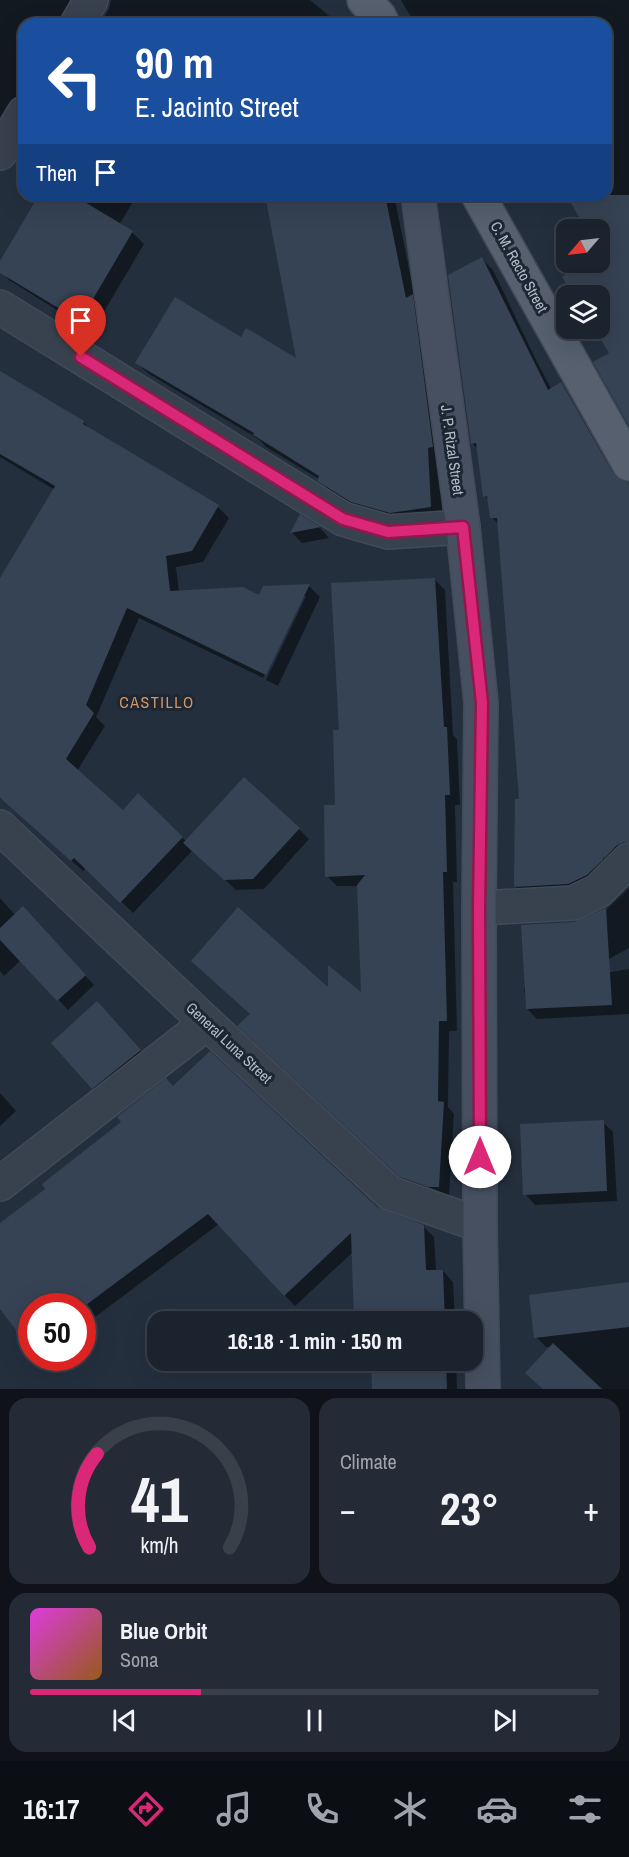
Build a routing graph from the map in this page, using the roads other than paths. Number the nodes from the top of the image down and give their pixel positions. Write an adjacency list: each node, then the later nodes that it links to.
1 (91, 0): 2 (street)
2 (80, 18)
3 (18, 123): 4 (street)
4 (0, 153)
5 (419, 201): 9 (main road, J. P. Rizal Street)
6 (481, 201): 8 (main road, C. M. Recto Street)
7 (0, 307): 9 (street)
8 (629, 464)
9 (463, 527): 12 (main road, J. P. Rizal Street)
10 (0, 827): 13 (street, General Luna Street)
11 (629, 860): 12 (street)
12 (479, 908): 15 (main road, J. P. Rizal Street)
13 (207, 1023): 14 (street); 15 (street, General Luna Street)
14 (0, 1184)
15 (480, 1225): 16 (main road, J. P. Rizal Street)
16 (483, 1389)

